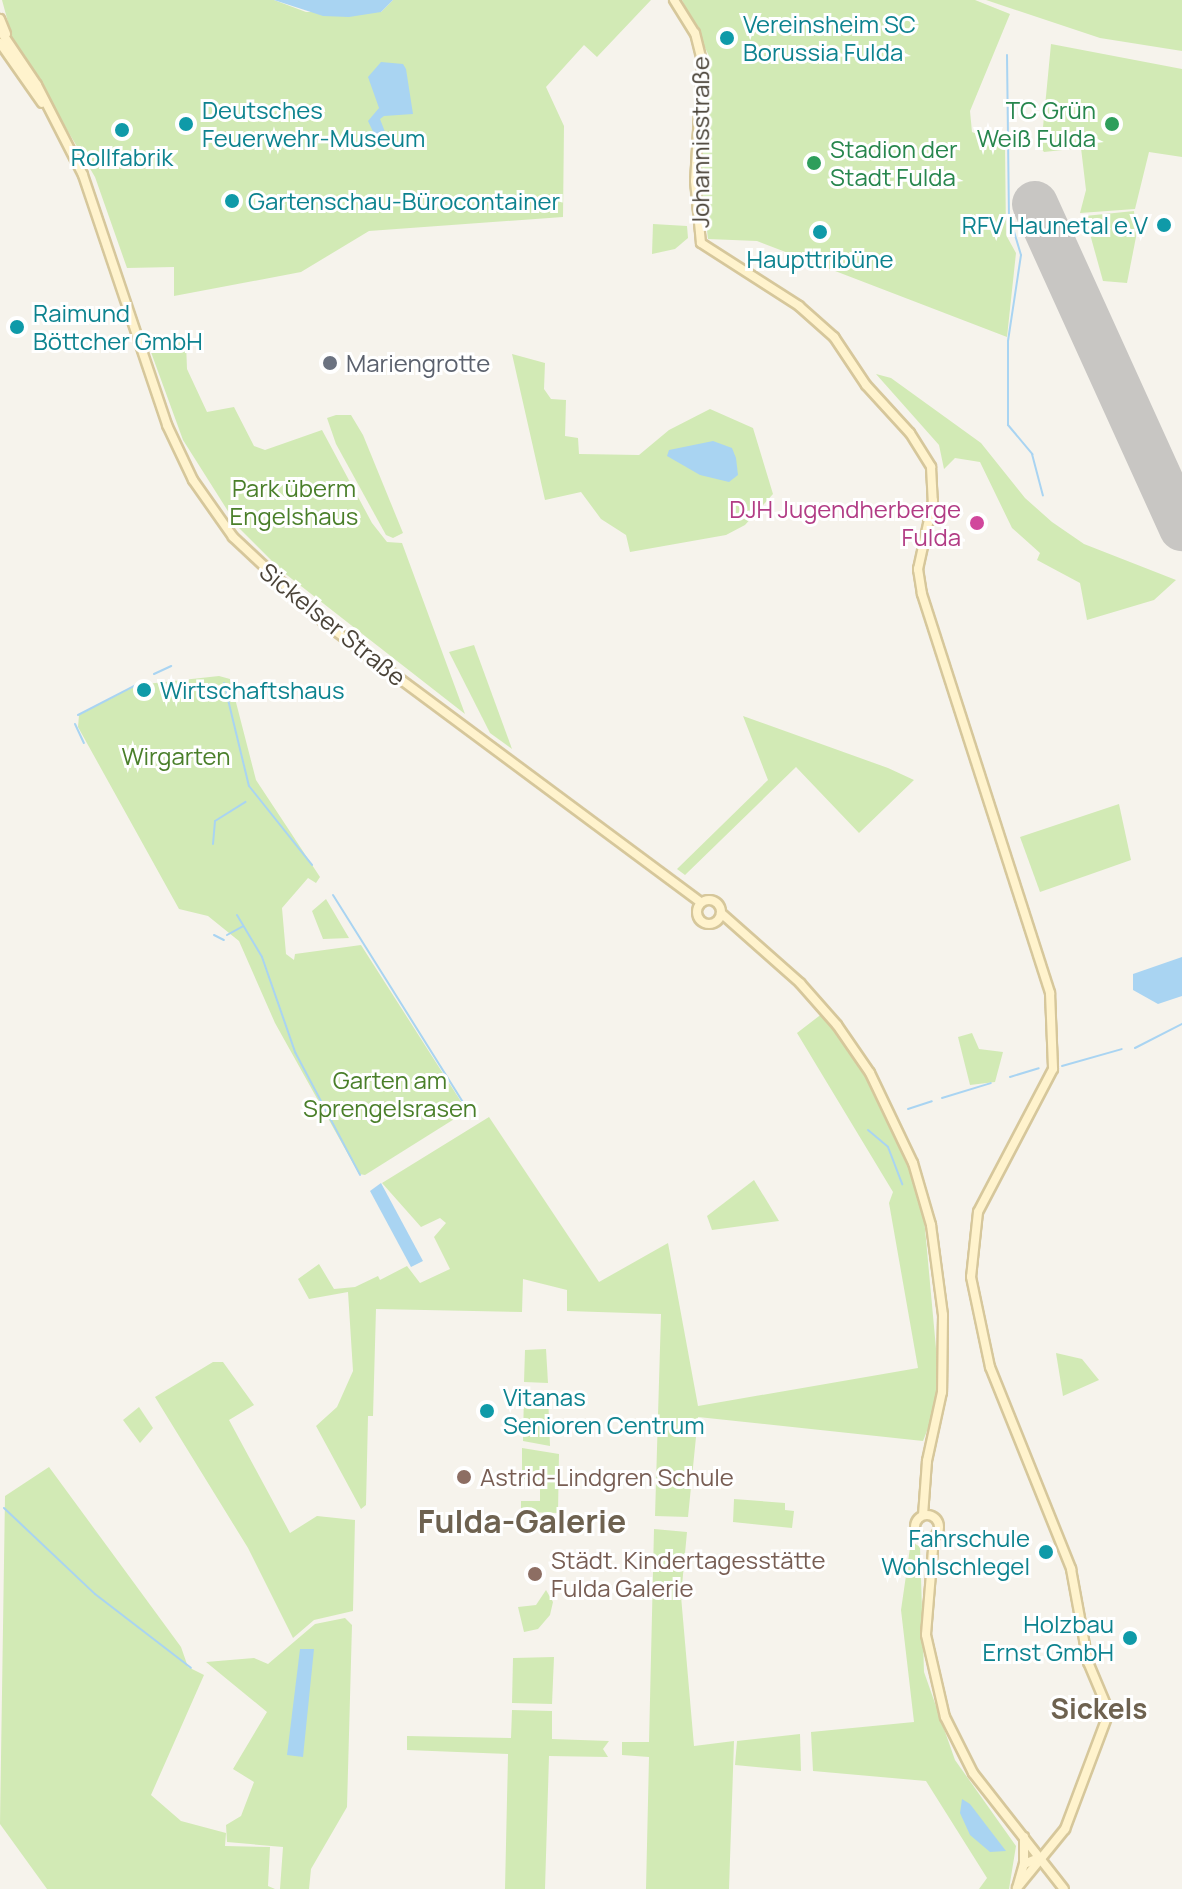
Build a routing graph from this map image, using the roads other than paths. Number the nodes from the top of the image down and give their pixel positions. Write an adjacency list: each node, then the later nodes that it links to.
1 (674, 0): 14 (main road, Johannisstraße)
2 (0, 19): 4 (main road)
3 (0, 30): 4 (main road, Sickelser Straße)
4 (4, 41): 5 (main road, Sickelser Straße)
5 (700, 902): 6 (main road); 7 (main road)
6 (721, 913): 7 (main road); 8 (main road)
7 (715, 922): 8 (main road)
8 (739, 929): 9 (main road)
9 (927, 1515): 10 (main road); 11 (main road)
10 (920, 1537): 11 (main road); 12 (main road)
11 (934, 1537): 12 (main road)
12 (929, 1559): 13 (main road)
13 (1024, 1837): 14 (main road); 15 (main road)
14 (1041, 1857): 15 (main road); 16 (main road); 17 (main road)
15 (1024, 1864): 16 (main road)
16 (1016, 1889)
17 (1064, 1889)

